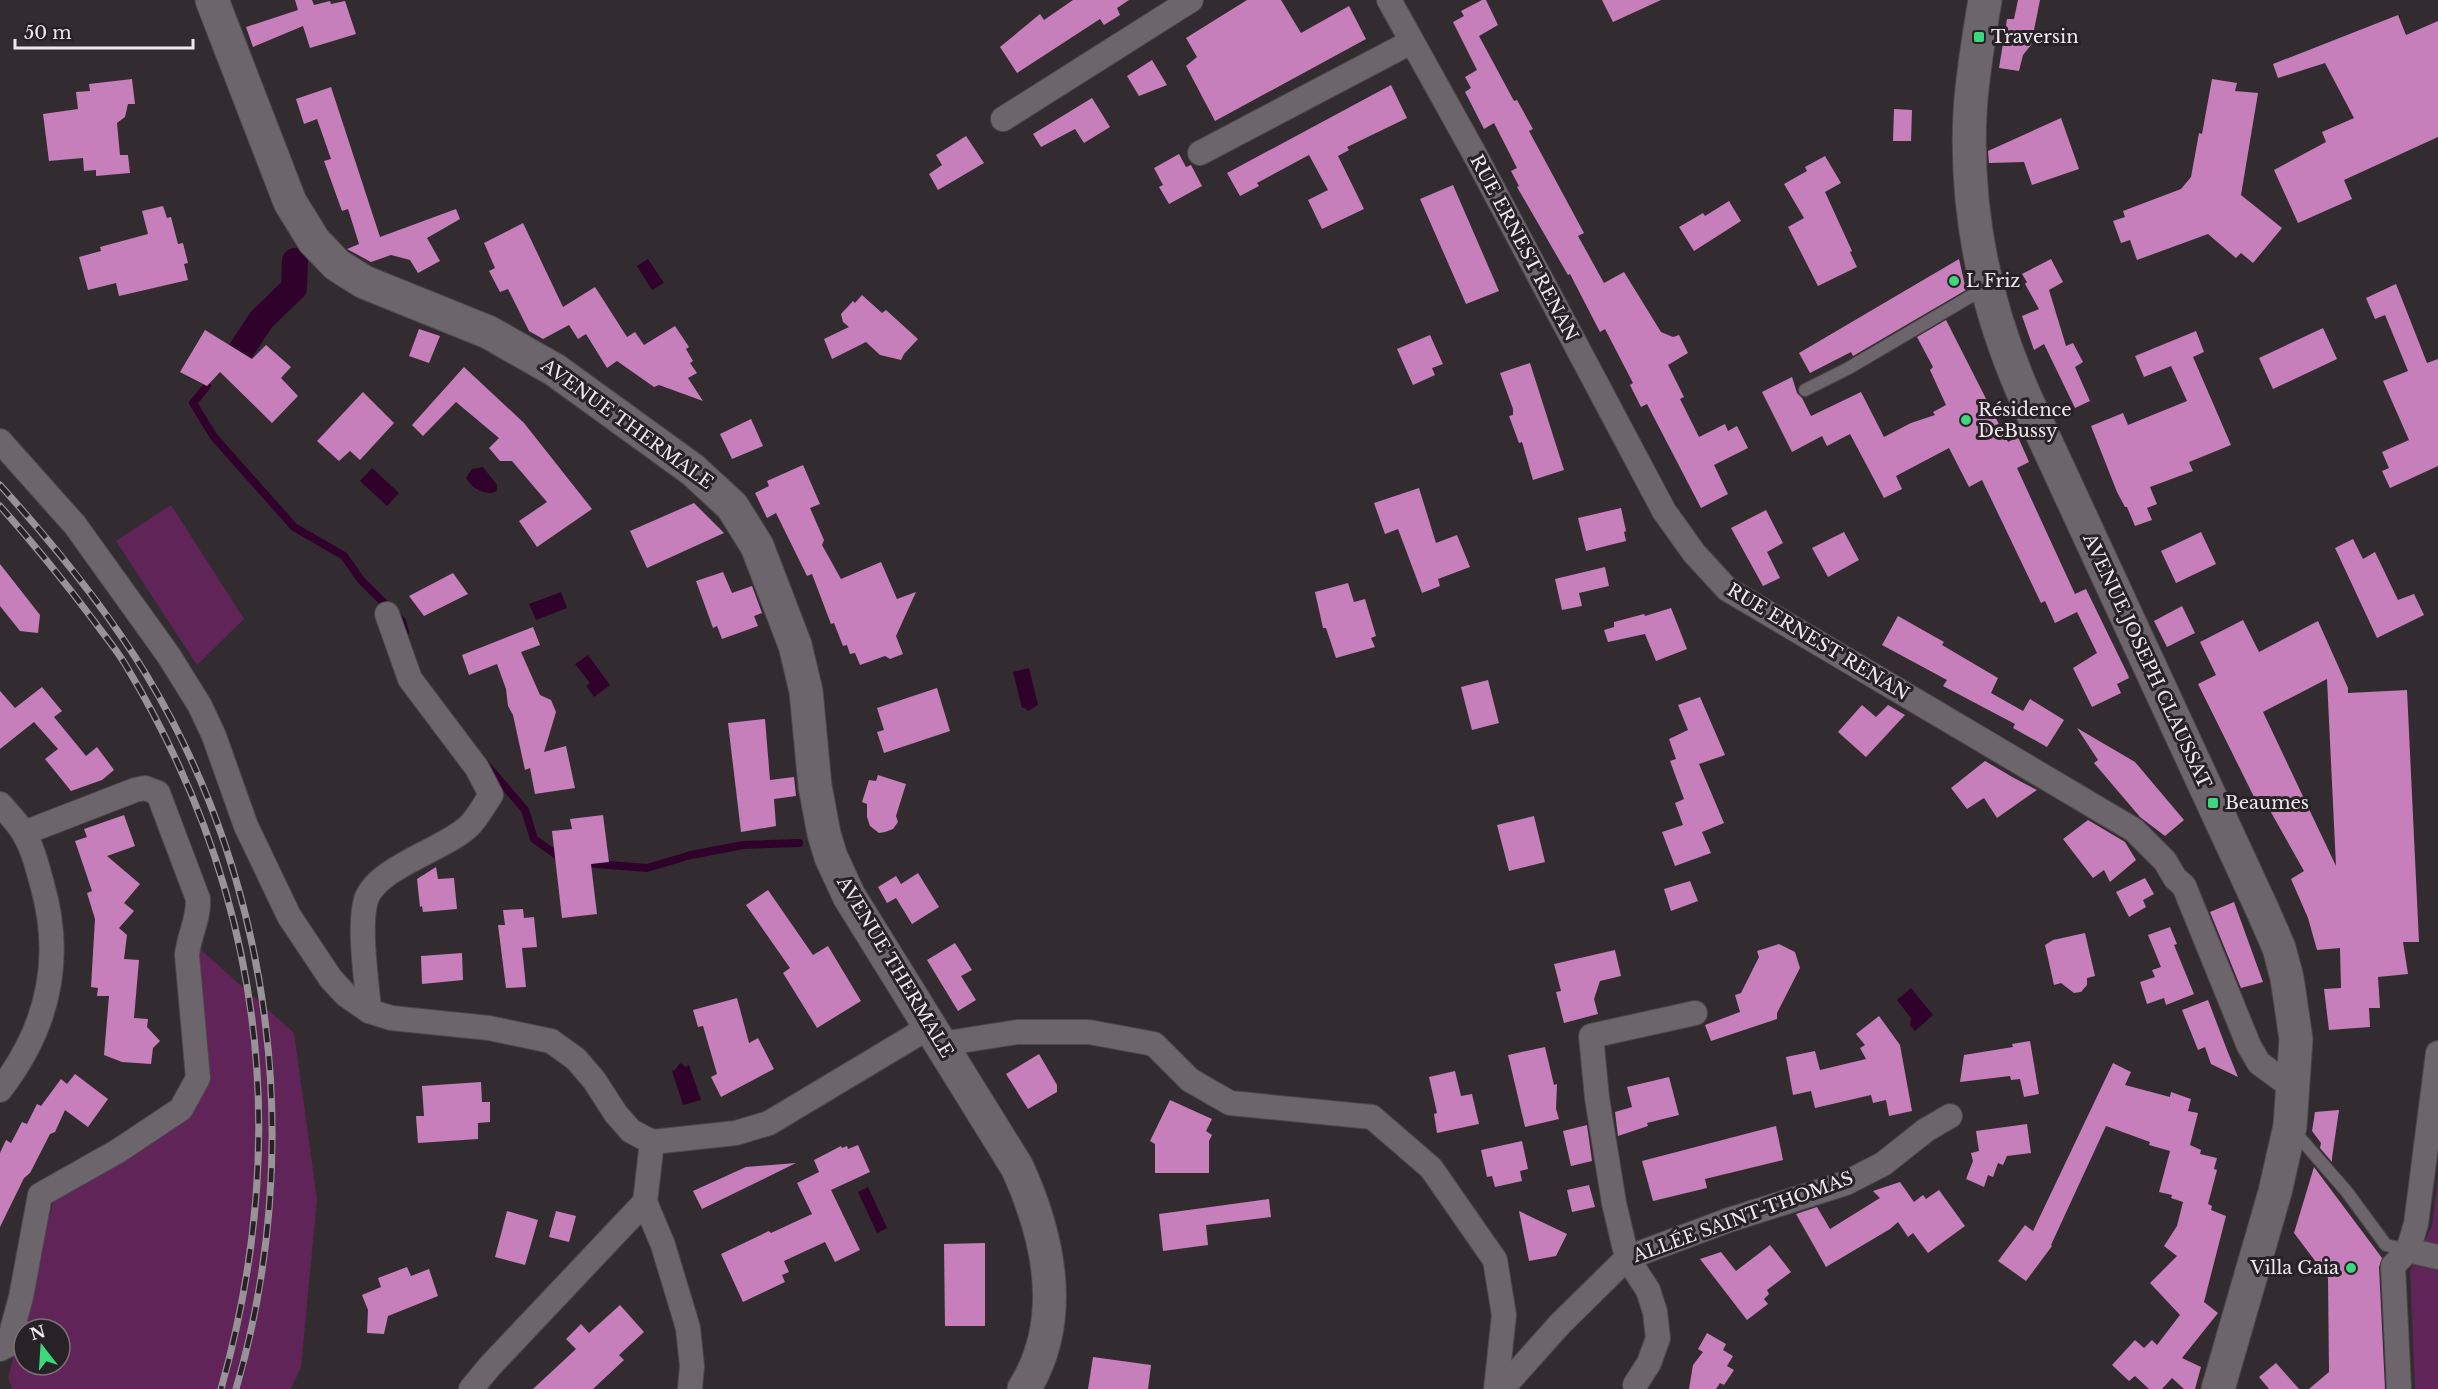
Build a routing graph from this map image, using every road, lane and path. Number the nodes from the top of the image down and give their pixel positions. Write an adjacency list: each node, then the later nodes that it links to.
1 (212, 0): 16 (main road, AVENUE THERMALE)
2 (1191, 0): 6 (street)
3 (1389, 0): 5 (street, RUE ERNEST RENAN)
4 (1985, 0): 8 (main road, AVENUE JOSEPH CLAUSSAT)
5 (1411, 42): 7 (street); 18 (street, RUE ERNEST RENAN)
6 (1004, 118)
7 (1200, 153)
8 (1986, 287): 9 (lane); 18 (main road, AVENUE JOSEPH CLAUSSAT)
9 (1805, 390)
10 (0, 441): 14 (street)
11 (387, 614): 14 (street)
12 (0, 804): 13 (street)
13 (24, 833): 19 (street); 27 (street)
14 (369, 1011): 22 (street)
15 (1695, 1013): 26 (street)
16 (936, 1035): 22 (street); 31 (main road, AVENUE THERMALE); 32 (street)
17 (2438, 1053): 24 (street)
18 (2293, 1088): 21 (main road, AVENUE JOSEPH CLAUSSAT)
19 (0, 1090)
20 (1950, 1116): 26 (street, ALLÉE SAINT-THOMAS)
21 (2290, 1126): 24 (lane); 34 (main road, AVENUE JOSEPH CLAUSSAT)
22 (652, 1142): 23 (street)
23 (645, 1202): 29 (street); 30 (street)
24 (2408, 1250): 25 (street); 35 (street)
25 (2438, 1257)
26 (1627, 1258): 28 (street); 33 (street, ALLÉE SAINT-THOMAS)
27 (0, 1349)
28 (1635, 1385)
29 (471, 1389)
30 (690, 1389)
31 (1024, 1389)
32 (1496, 1389)
33 (1502, 1389)
34 (2218, 1389)
35 (2399, 1389)

